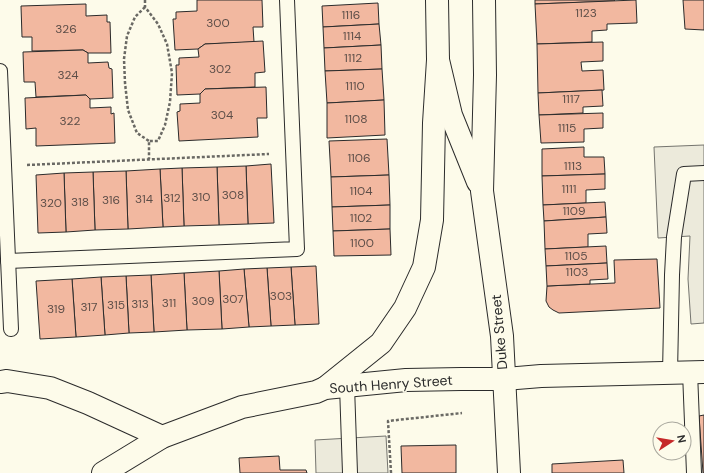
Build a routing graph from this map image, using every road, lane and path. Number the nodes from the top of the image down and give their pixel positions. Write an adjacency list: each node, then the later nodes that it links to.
1 (145, 0): 5 (path)
2 (288, 0): 9 (lane)
3 (437, 0): 6 (main road, Duke Street)
4 (484, 0): 13 (main road, Duke Street)
5 (145, 7): 8 (path); 8 (path)
6 (438, 60): 13 (main road, Duke Street); 20 (main road)
7 (0, 71): 11 (lane)
8 (148, 141): 10 (path)
9 (293, 153): 10 (path); 14 (lane)
10 (149, 159): 11 (path)
11 (4, 166): 14 (lane)
12 (704, 173): 16 (lane)
13 (482, 191): 17 (main road, Duke Street)
14 (8, 260): 15 (lane)
15 (11, 329)
16 (688, 372): 17 (main road, South Henry Street); 27 (lane)
17 (504, 379): 19 (main road, South Henry Street); 26 (main road, Duke Street)
18 (0, 382): 22 (main road)
19 (347, 386): 20 (main road, South Henry Street); 24 (lane)
20 (325, 388): 22 (main road, South Henry Street)
21 (462, 413): 25 (path)
22 (162, 437): 23 (main road, South Henry Street)
23 (103, 473)
24 (350, 473)
25 (391, 473)
26 (508, 473)
27 (694, 473)

